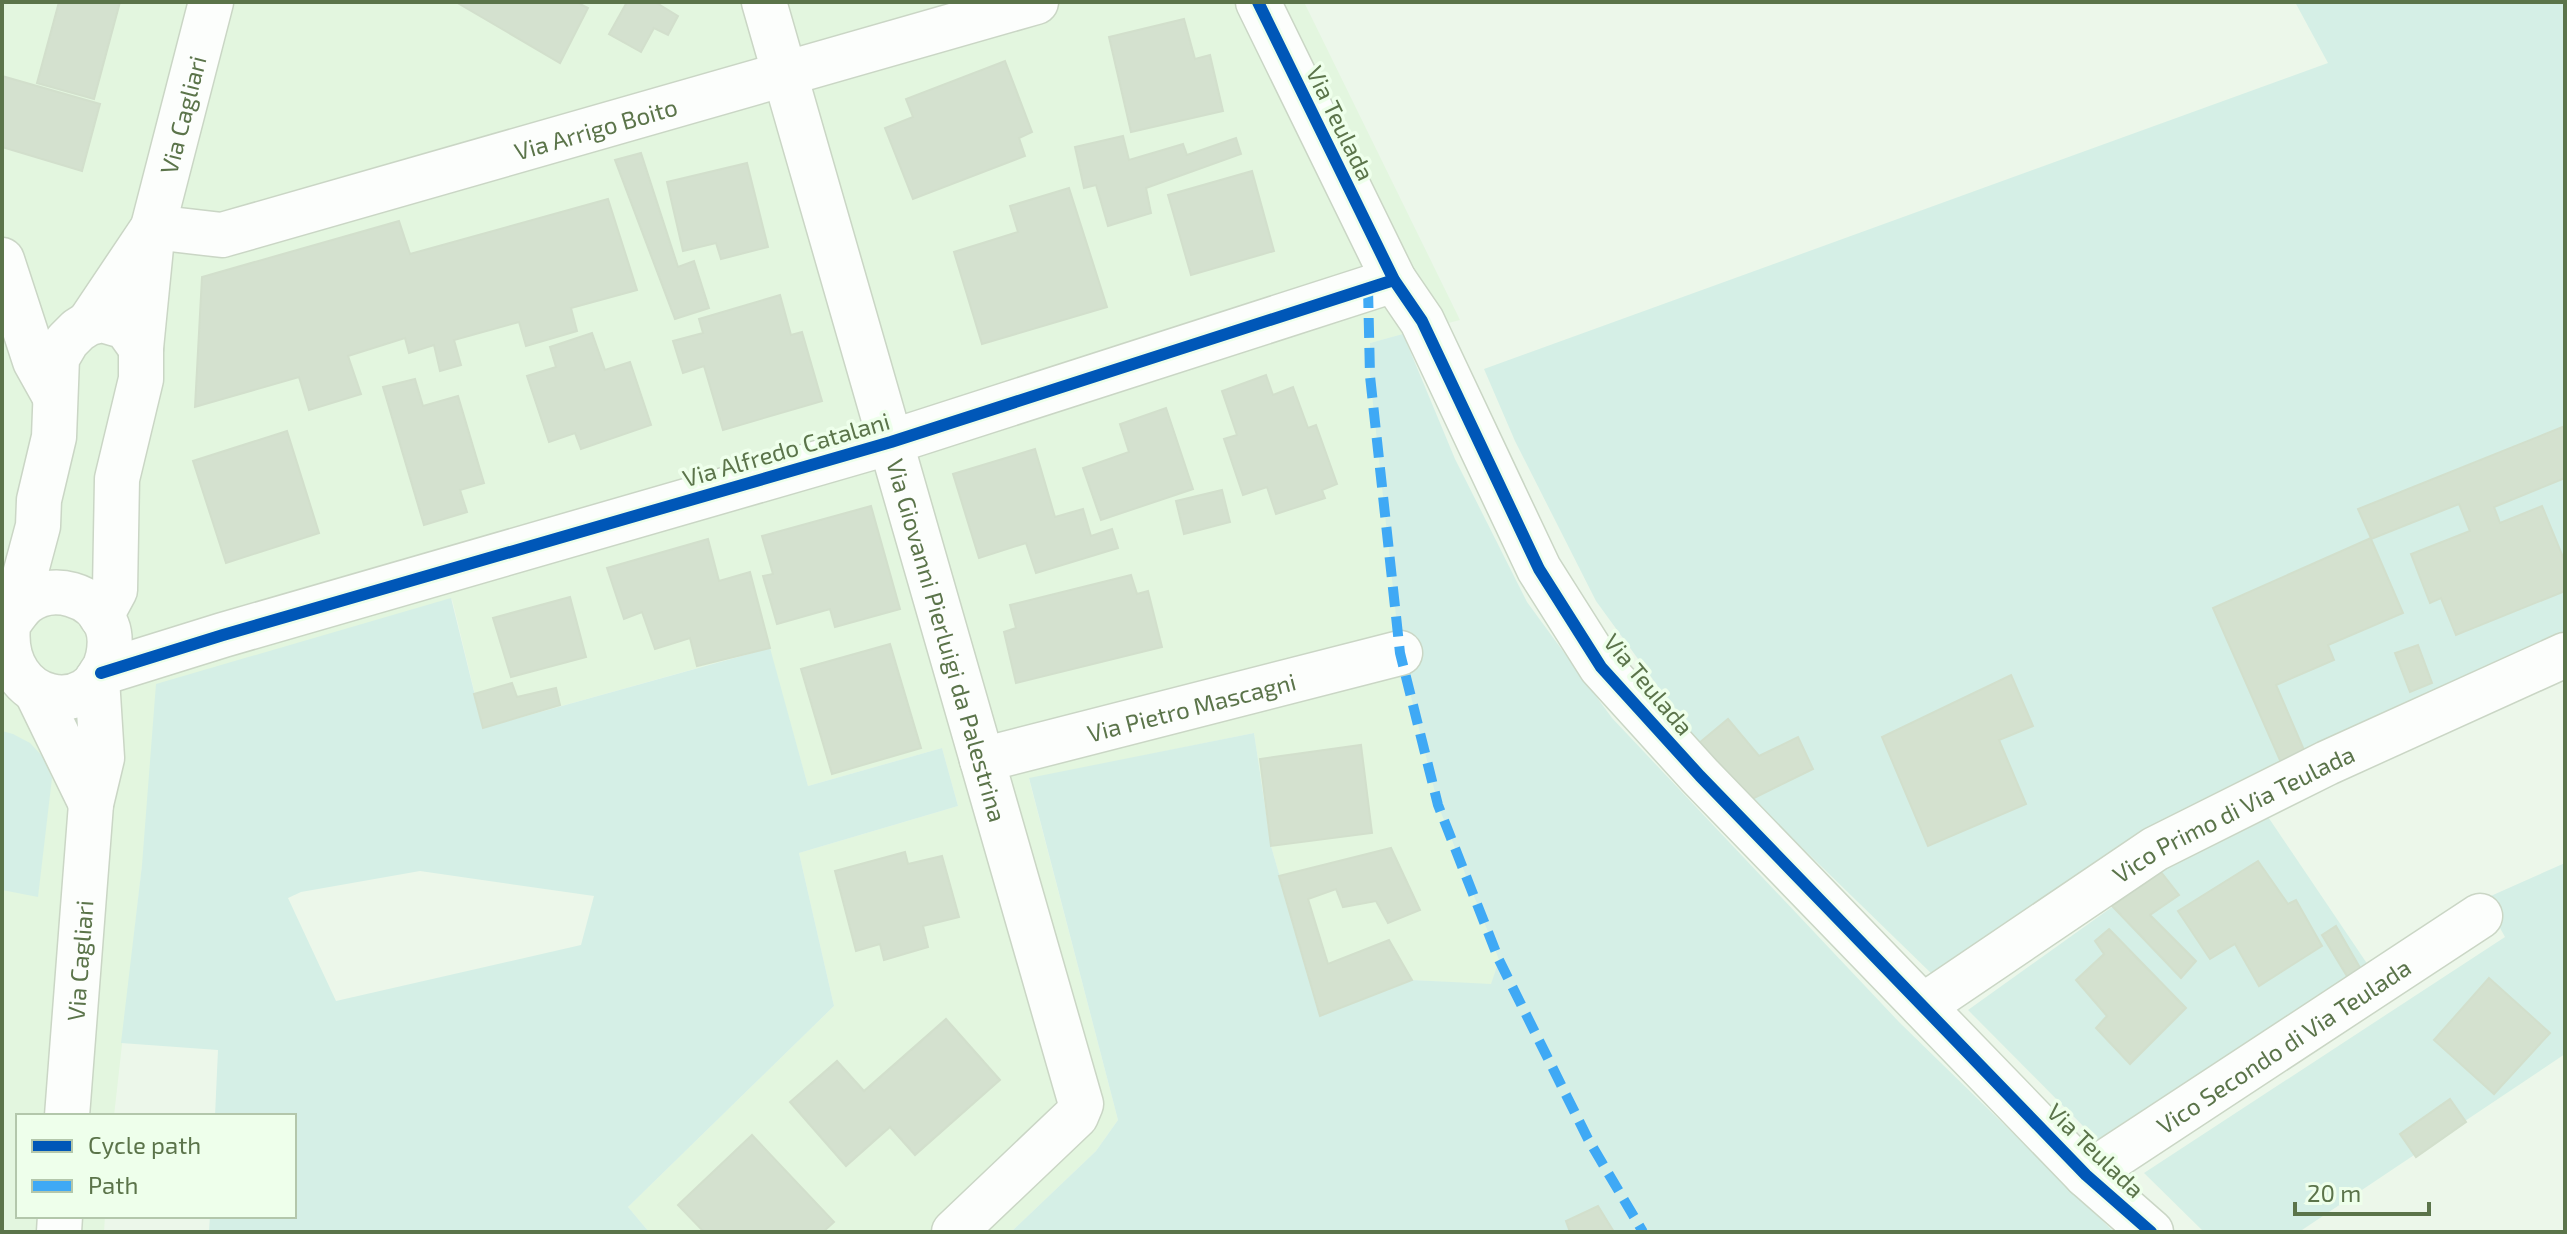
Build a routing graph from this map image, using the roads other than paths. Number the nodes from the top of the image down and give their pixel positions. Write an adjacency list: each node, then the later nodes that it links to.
1 (211, 2): 6 (street, Via Cagliari)
2 (764, 2): 5 (street, Via Giovanni Pierluigi da Palestrina)
3 (1036, 2): 5 (street, Via Arrigo Boito)
4 (1258, 2): 8 (street, Via Teulada)
5 (784, 72): 6 (street, Via Arrigo Boito); 12 (street, Via Giovanni Pierluigi da Palestrina)
6 (153, 227): 9 (street, Via Cagliari); 10 (street, Via Cagliari)
7 (2, 260): 11 (street)
8 (1394, 280): 12 (street, Via Alfredo Catalani); 25 (street, Via Teulada)
9 (89, 323): 10 (street); 11 (street, Via Cagliari)
10 (141, 348): 15 (street, Via Cagliari)
11 (54, 395): 13 (street, Via Cagliari)
12 (891, 442): 17 (street, Via Alfredo Catalani); 22 (street, Via Giovanni Pierluigi da Palestrina)
13 (39, 500): 14 (street); 16 (street, Via Cagliari)
14 (2, 561)
15 (104, 622): 16 (street); 17 (street); 20 (street)
16 (8, 623): 21 (street)
17 (186, 646): 20 (street, Via Alfredo Catalani)
18 (1400, 653): 22 (street, Via Pietro Mascagni)
19 (2565, 655): 25 (street, Vico Primo di Via Teulada)
20 (99, 676): 21 (street); 23 (street, Via Cagliari)
21 (22, 694): 23 (street)
22 (982, 760): 28 (street, Via Giovanni Pierluigi da Palestrina)
23 (91, 804): 26 (street, Via Cagliari)
24 (2480, 916): 27 (street, Vico Secondo di Via Teulada)
25 (1923, 1006): 27 (street, Via Teulada)
26 (67, 1114)
27 (2086, 1175): 29 (street, Via Teulada)
28 (954, 1232)
29 (2151, 1232)

